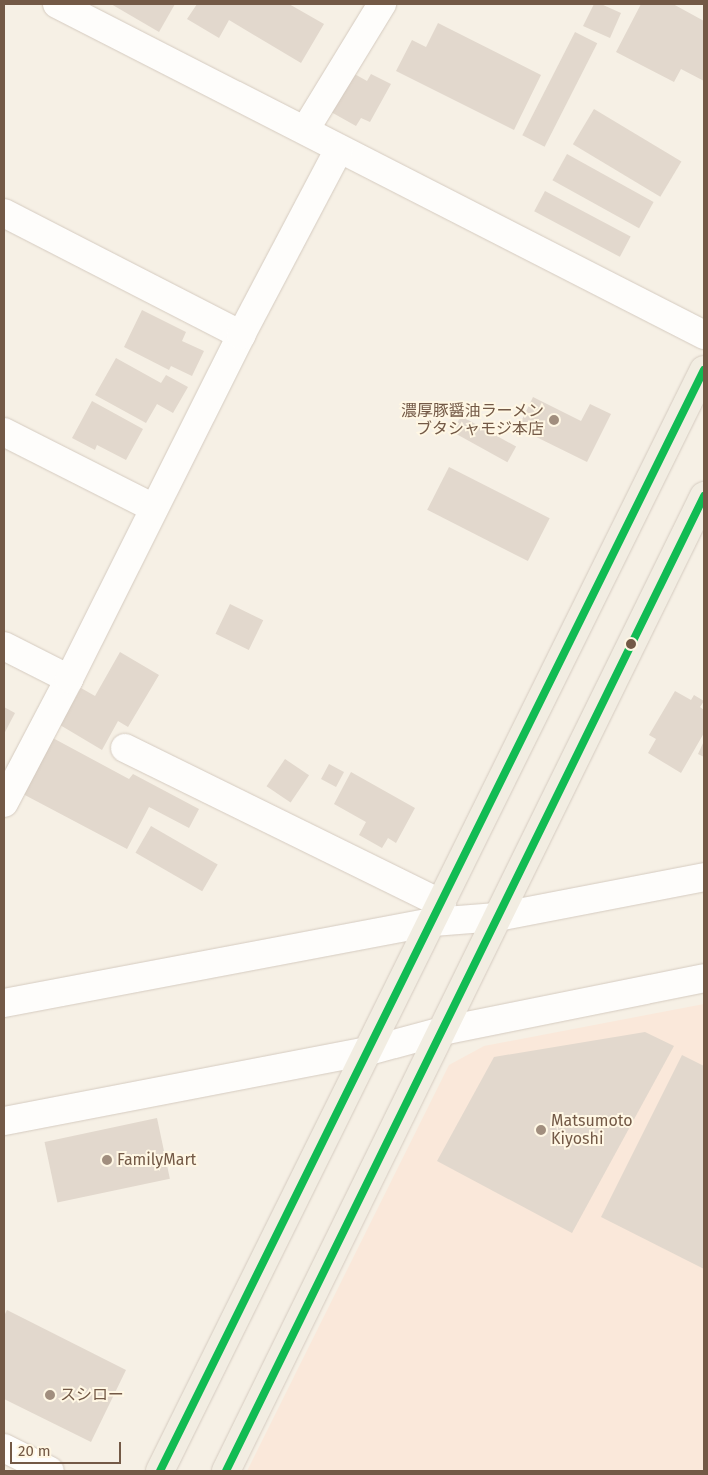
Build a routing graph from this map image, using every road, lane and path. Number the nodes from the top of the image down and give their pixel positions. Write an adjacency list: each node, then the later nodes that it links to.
1 (57, 4): 3 (street)
2 (382, 4): 3 (street)
3 (305, 130): 4 (street)
4 (339, 149): 6 (street); 7 (street)
5 (4, 213): 6 (street)
6 (241, 334): 11 (street)
7 (704, 334)
8 (704, 370): 17 (main road)
9 (4, 432): 11 (street)
10 (704, 496): 18 (main road)
11 (154, 508): 13 (street)
12 (4, 646): 13 (street)
13 (69, 679): 15 (street)
14 (125, 748): 17 (street)
15 (4, 803)
16 (704, 877): 18 (street)
17 (437, 913): 18 (street); 20 (street); 22 (main road)
18 (497, 917): 21 (main road)
19 (704, 978): 21 (street)
20 (4, 1003)
21 (442, 1031): 22 (street); 27 (main road)
22 (370, 1051): 23 (street); 26 (main road)
23 (4, 1121)
24 (4, 1448): 25 (street)
25 (50, 1471)
26 (160, 1471)
27 (226, 1471)

